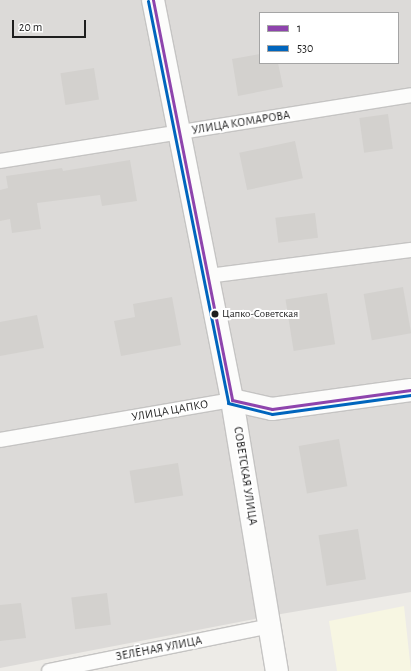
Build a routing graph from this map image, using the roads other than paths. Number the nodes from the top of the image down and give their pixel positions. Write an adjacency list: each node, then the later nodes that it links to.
1 (153, 0): 3 (street, СОВЕТСКАЯ УЛИЦА)
2 (411, 95): 3 (lane, УЛИЦА КОМАРОВА)
3 (179, 133): 4 (lane, УЛИЦА КОМАРОВА); 6 (street, СОВЕТСКАЯ УЛИЦА)
4 (0, 161)
5 (411, 250): 6 (lane)
6 (208, 276): 8 (street, СОВЕТСКАЯ УЛИЦА)
7 (411, 390): 8 (street, УЛИЦА ЦАПКО)
8 (232, 400): 9 (lane, УЛИЦА ЦАПКО); 10 (street, СОВЕТСКАЯ УЛИЦА)
9 (0, 440)
10 (270, 626): 11 (lane, ЗЕЛЁНАЯ УЛИЦА); 12 (street, СОВЕТСКАЯ УЛИЦА)
11 (49, 671)
12 (277, 671)

